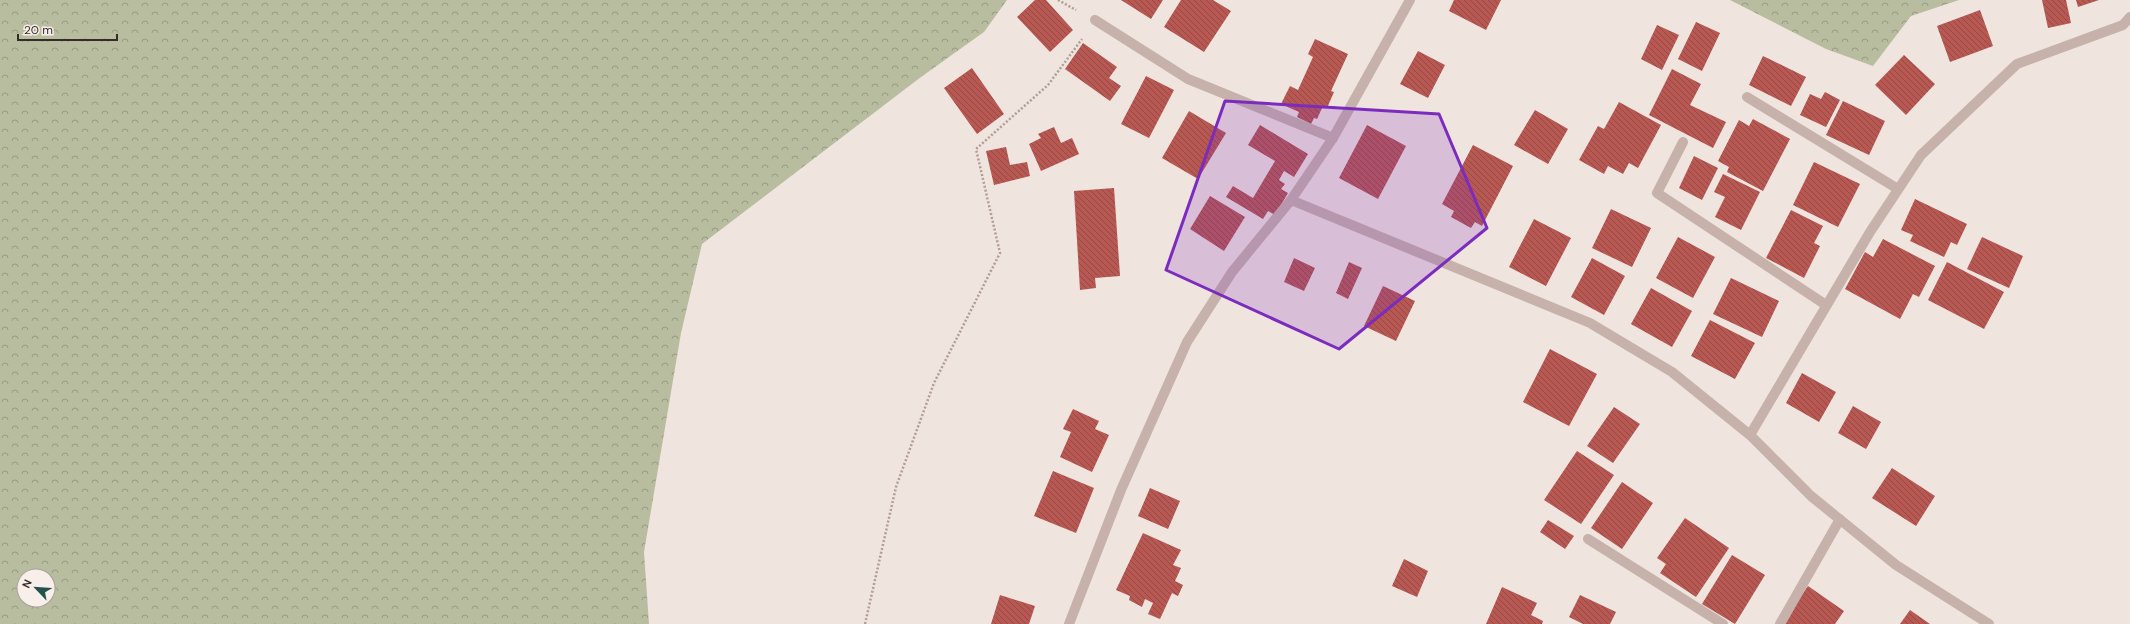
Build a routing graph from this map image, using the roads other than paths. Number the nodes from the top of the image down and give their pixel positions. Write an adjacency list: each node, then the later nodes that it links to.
1 (1410, 0): 5 (street)
2 (2130, 17): 7 (street)
3 (1095, 20): 5 (street)
4 (1747, 97): 7 (street)
5 (1333, 138): 8 (street)
6 (1682, 142): 9 (street)
7 (1898, 189): 9 (street)
8 (1291, 200): 10 (street); 13 (street)
9 (1826, 305): 10 (street)
10 (1750, 435): 11 (street)
11 (1840, 519): 15 (street); 16 (street)
12 (1588, 539): 14 (street)
13 (1069, 624)
14 (1722, 624)
15 (1780, 624)
16 (1989, 624)

